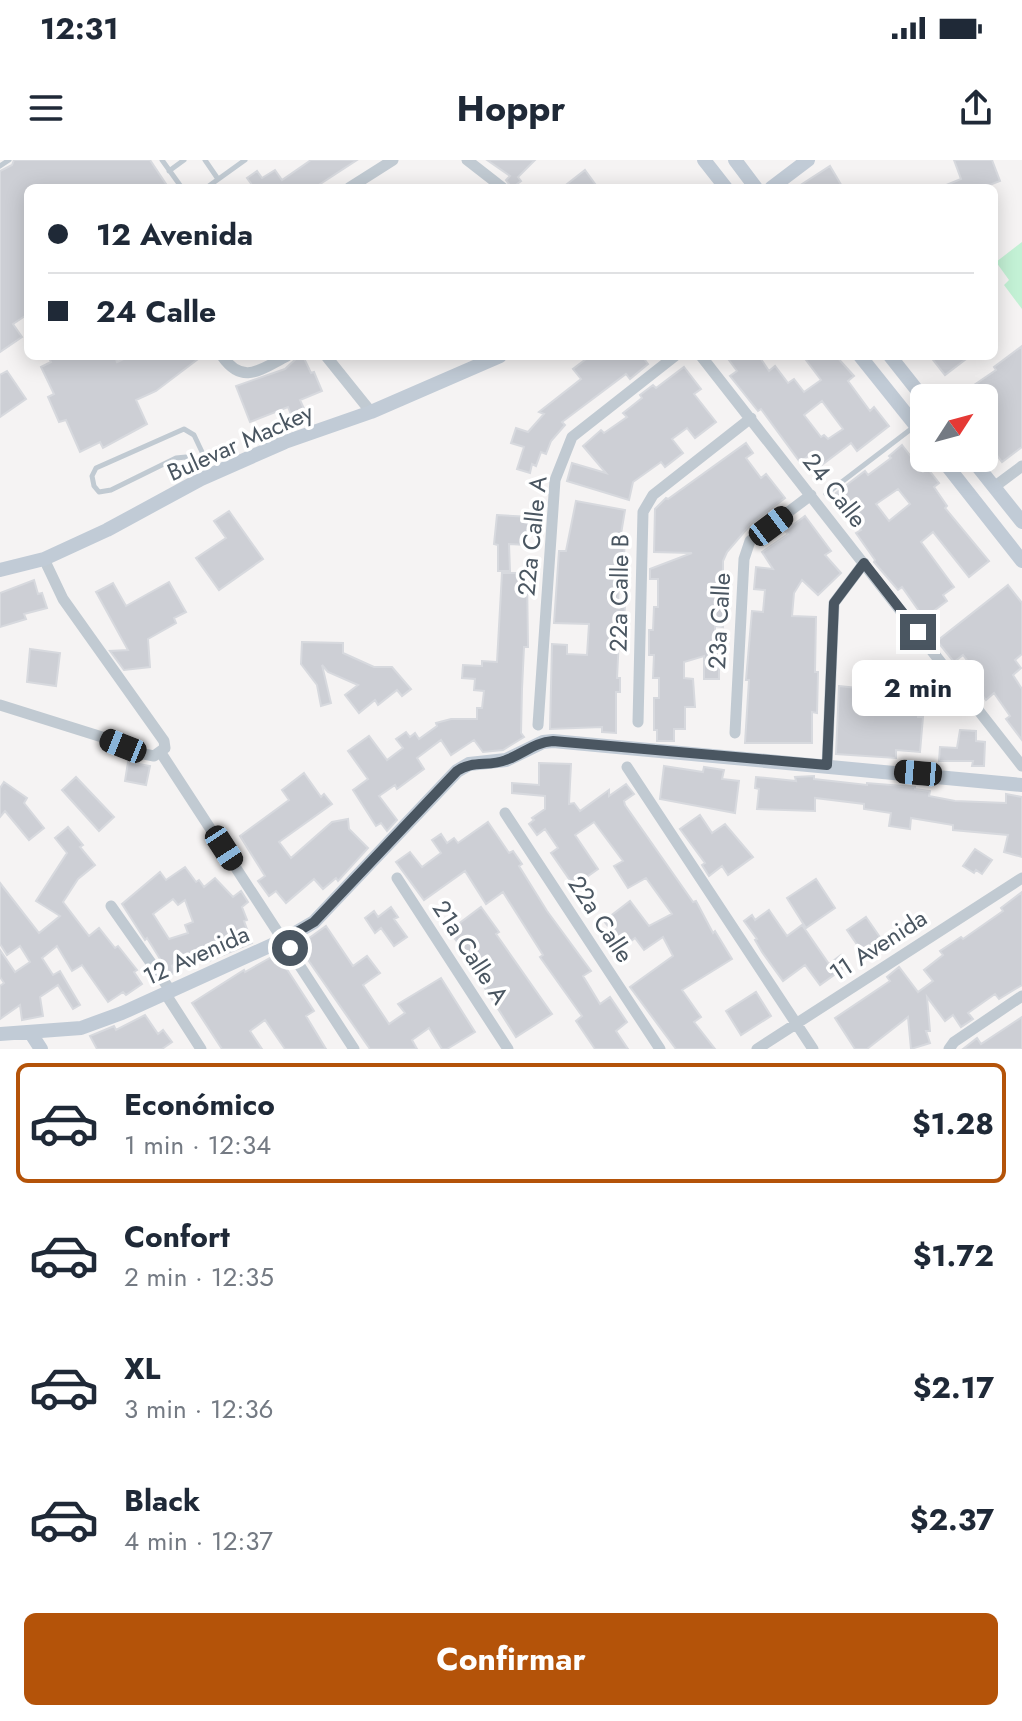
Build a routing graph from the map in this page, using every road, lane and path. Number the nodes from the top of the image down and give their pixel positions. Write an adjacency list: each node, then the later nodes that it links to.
1 (9, 160): 11 (lane)
2 (162, 160): 12 (lane)
3 (184, 160): 12 (lane)
4 (205, 160): 13 (lane)
5 (245, 160): 13 (lane)
6 (393, 160): 16 (street)
7 (467, 160): 17 (street)
8 (704, 160): 18 (street)
9 (735, 160): 19 (street)
10 (808, 160): 20 (street)
11 (0, 166)
12 (169, 171): 14 (lane)
13 (218, 179): 15 (lane)
14 (179, 184)
15 (211, 184)
16 (355, 184)
17 (498, 184)
18 (723, 184)
19 (753, 184)
20 (776, 184)
21 (225, 360): 22 (street)
22 (279, 360)
23 (329, 360): 30 (street)
24 (491, 360): 30 (street, Bulevar Mackey)
25 (670, 360): 50 (street, 22a Calle A)
26 (704, 360): 31 (street, 24 Calle)
27 (863, 360): 32 (street)
28 (893, 360): 29 (street)
29 (912, 384)
30 (371, 412): 37 (street, Bulevar Mackey)
31 (751, 418): 40 (street, 24 Calle); 49 (street, 22a Calle B)
32 (910, 418)
33 (910, 437): 39 (lane)
34 (1022, 466): 38 (street)
35 (952, 472): 42 (street)
36 (982, 472): 38 (street)
37 (207, 476): 37 (lane); 44 (street, Bulevar Mackey)
38 (994, 487): 41 (street)
39 (826, 494)
40 (811, 495): 46 (street, 24 Calle); 51 (street, 23a Calle)
41 (1022, 522)
42 (1007, 542): 43 (street); 45 (street)
43 (1022, 550)
44 (44, 559): 47 (street, Bulevar Mackey); 52 (street)
45 (1022, 561)
46 (864, 563): 53 (street); 54 (street, 24 Calle)
47 (0, 570)
48 (0, 705): 52 (street)
49 (638, 722)
50 (538, 725)
51 (735, 733)
52 (161, 753): 61 (street)
53 (827, 765): 56 (street, 12 Avenida); 61 (street, 12 Avenida)
54 (1022, 766)
55 (627, 767): 64 (street)
56 (1017, 782)
57 (505, 813): 71 (street, 22a Calle)
58 (397, 878): 70 (street, 21a Calle A)
59 (1022, 878): 64 (street, 11 Avenida)
60 (111, 906): 62 (street)
61 (285, 939): 62 (street, 12 Avenida); 69 (street)
62 (167, 992): 65 (street, 12 Avenida); 68 (street)
63 (1022, 996): 74 (street)
64 (797, 1024): 72 (street, 11 Avenida); 73 (street)
65 (30, 1032): 66 (street, 12 Avenida); 67 (street)
66 (0, 1034)
67 (41, 1049)
68 (201, 1049)
69 (354, 1049)
70 (508, 1049)
71 (660, 1049)
72 (757, 1049)
73 (813, 1049)
74 (949, 1049)

